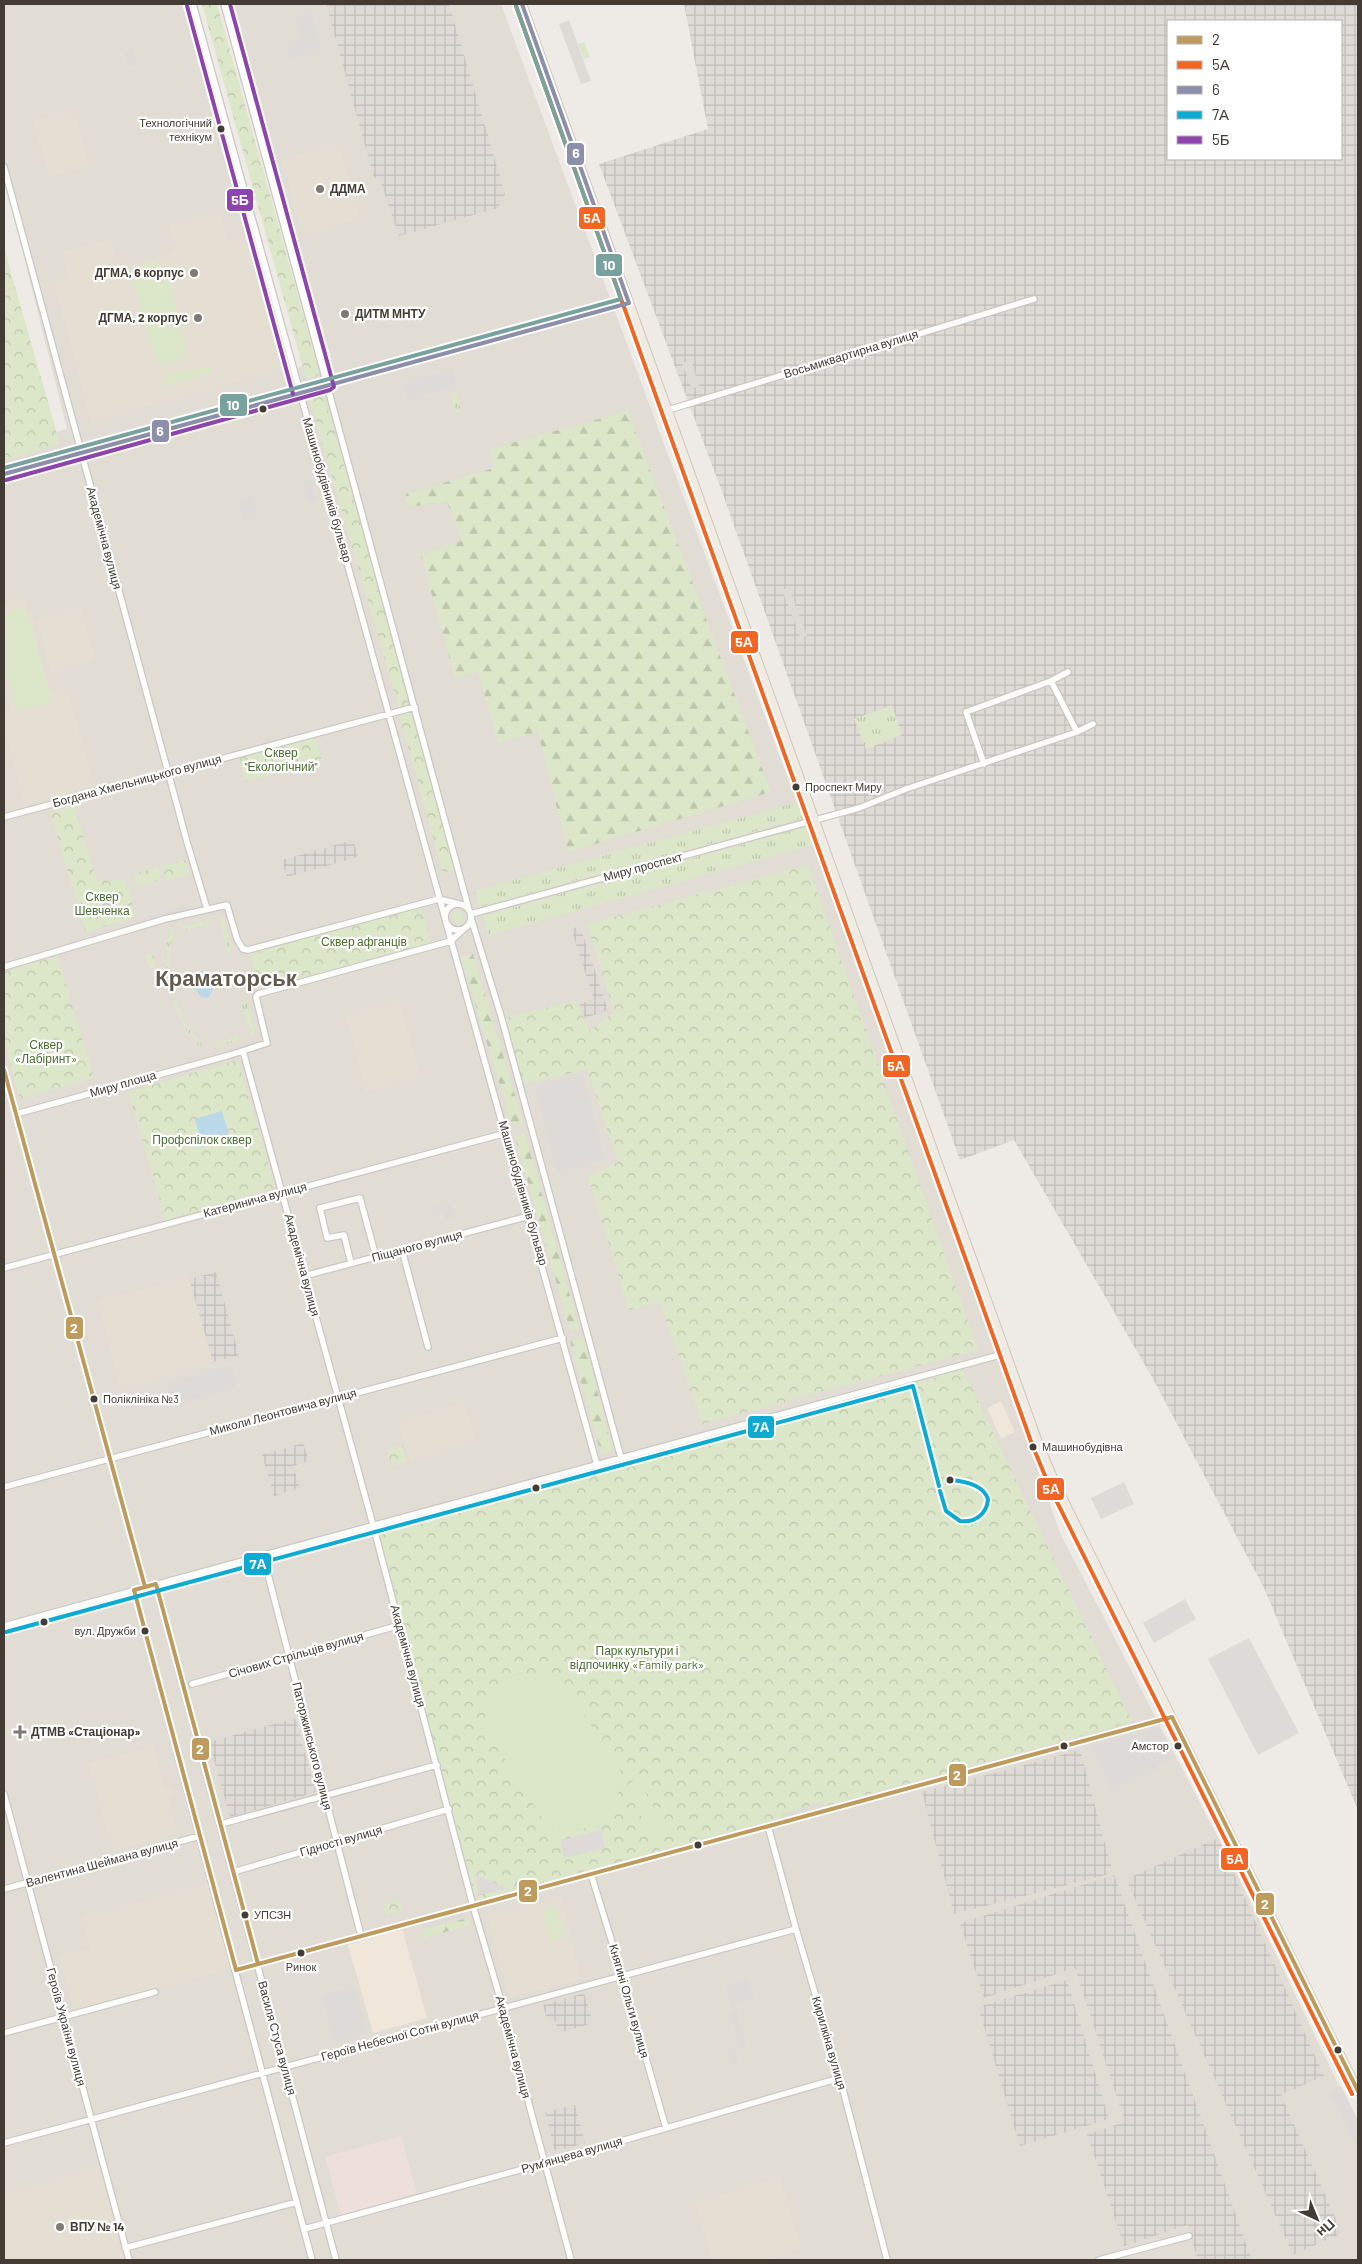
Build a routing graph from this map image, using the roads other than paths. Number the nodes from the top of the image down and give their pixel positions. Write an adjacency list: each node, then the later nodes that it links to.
1 (193, 4): 8 (street, Машинобудівників бульвар)
2 (224, 4): 7 (street, Машинобудівників бульвар)
3 (522, 4): 6 (main road)
4 (4, 167): 10 (street, Академічна вулиця)
5 (1034, 299): 9 (street, Восьмиквартирна вулиця)
6 (629, 303): 7 (street); 9 (main road)
7 (328, 384): 8 (street); 14 (street, Машинобудівників бульвар)
8 (299, 392): 10 (street); 15 (street, Машинобудівників бульвар)
9 (668, 410): 21 (main road)
10 (81, 454): 11 (street); 19 (street, Академічна вулиця)
11 (4, 474)
12 (1068, 672): 13 (street)
13 (1051, 681): 17 (street); 18 (street)
14 (415, 707): 15 (street, Богдана Хмельницького вулиця); 25 (street, Машинобудівників бульвар)
15 (389, 714): 19 (street, Богдана Хмельницького вулиця); 22 (street, Машинобудівників бульвар)
16 (1093, 724): 17 (street, Миру проспект)
17 (1077, 732): 18 (street, Миру проспект)
18 (984, 764): 21 (street, Миру проспект)
19 (169, 773): 20 (street, Богдана Хмельницького вулиця); 24 (street, Академічна вулиця)
20 (4, 817)
21 (815, 820): 25 (street, Миру проспект); 44 (main road)
22 (439, 899): 23 (street); 24 (street); 26 (street, Машинобудівників бульвар)
23 (462, 905): 25 (street); 26 (street)
24 (207, 909): 29 (street)
25 (470, 914): 27 (street); 46 (street, Машинобудівників бульвар)
26 (445, 920): 27 (street); 28 (street, Машинобудівників бульвар)
27 (467, 926): 28 (street)
28 (451, 941): 30 (street); 33 (street, Машинобудівників бульвар)
29 (4, 967)
30 (243, 1051): 32 (street, Миру площа); 34 (street, Академічна вулиця)
31 (4, 1070): 32 (street)
32 (16, 1114): 37 (street)
33 (506, 1133): 34 (street, Катеринича вулиця); 35 (street, Машинобудівників бульвар)
34 (282, 1193): 37 (street, Катеринича вулиця); 41 (street, Академічна вулиця)
35 (529, 1216): 36 (street, Піщаного вулиця); 42 (street, Машинобудівників бульвар)
36 (402, 1250): 38 (street, Піщаного вулиця); 43 (street)
37 (54, 1255): 40 (street, Катеринича вулиця); 47 (street)
38 (376, 1256): 39 (street, Піщаного вулиця); 39 (street)
39 (352, 1263): 41 (street, Піщаного вулиця)
40 (4, 1268)
41 (304, 1276): 45 (street, Академічна вулиця)
42 (563, 1338): 45 (street, Миколи Леонтовича вулиця); 48 (street, Машинобудівників бульвар)
43 (428, 1347)
44 (1007, 1353): 46 (street); 59 (main road)
45 (337, 1398): 47 (street, Миколи Леонтовича вулиця); 50 (street, Академічна вулиця)
46 (621, 1458): 48 (street)
47 (110, 1459): 49 (street, Миколи Леонтовича вулиця); 53 (street)
48 (597, 1465): 50 (street)
49 (4, 1487)
50 (373, 1525): 51 (street); 55 (street, Академічна вулиця)
51 (263, 1555): 52 (street); 57 (street, Паторжинського вулиця)
52 (156, 1584): 53 (street); 64 (street, Василя Стуса вулиця)
53 (145, 1587): 54 (street)
54 (134, 1590): 56 (street); 66 (street, Василя Стуса вулиця)
55 (400, 1625): 57 (street, Січових Стрільців вулиця); 60 (street, Академічна вулиця)
56 (4, 1626)
57 (289, 1657): 58 (street, Січових Стрільців вулиця); 62 (street, Паторжинського вулиця)
58 (192, 1684)
59 (1172, 1717): 65 (street); 85 (main road)
60 (437, 1765): 62 (street); 63 (street, Академічна вулиця)
61 (4, 1794): 70 (street, Героїв України вулиця)
62 (325, 1796): 64 (street); 67 (street, Паторжинського вулиця)
63 (449, 1809): 67 (street, Гідності вулиця); 72 (street, Академічна вулиця)
64 (220, 1824): 68 (street, Василя Стуса вулиця)
65 (768, 1826): 69 (street); 73 (street, Кирилкіна вулиця)
66 (200, 1836): 70 (street, Валентина Шеймана вулиця); 76 (street, Василя Стуса вулиця)
67 (337, 1842): 68 (street, Гідності вулиця); 74 (street, Паторжинського вулиця)
68 (234, 1872): 75 (street, Василя Стуса вулиця)
69 (591, 1874): 72 (street); 77 (street, Княгині Ольги вулиця)
70 (27, 1882): 71 (street, Валентина Шеймана вулиця); 80 (street, Героїв України вулиця)
71 (4, 1889)
72 (473, 1906): 74 (street); 79 (street, Академічна вулиця)
73 (796, 1929): 77 (street, Героїв Небесної Сотні вулиця); 84 (street, Кирилкіна вулиця)
74 (361, 1936): 75 (street)
75 (258, 1964): 76 (street); 82 (street, Василя Стуса вулиця)
76 (236, 1970): 83 (street, Василя Стуса вулиця)
77 (622, 1975): 79 (street, Героїв Небесної Сотні вулиця); 87 (street, Княгині Ольги вулиця)
78 (155, 1992): 80 (street)
79 (503, 2008): 82 (street, Героїв Небесної Сотні вулиця); 89 (street, Академічна вулиця)
80 (63, 2016): 81 (street); 86 (street, Героїв України вулиця)
81 (4, 2033)
82 (285, 2067): 83 (street, Героїв Небесної Сотні вулиця); 91 (street, Василя Стуса вулиця)
83 (262, 2074): 86 (street, Героїв Небесної Сотні вулиця); 90 (street, Василя Стуса вулиця)
84 (840, 2078): 87 (street, Рум’янцева вулиця); 99 (street, Кирилкіна вулиця)
85 (1358, 2091)
86 (91, 2120): 88 (street, Героїв Небесної Сотні вулиця); 94 (street, Героїв України вулиця)
87 (666, 2128): 89 (street, Рум’янцева вулиця)
88 (4, 2143)
89 (545, 2163): 91 (street, Рум’янцева вулиця); 98 (street, Академічна вулиця)
90 (296, 2202): 92 (street, Василя Стуса вулиця); 94 (street)
91 (326, 2223): 92 (street, Рум’янцева вулиця); 97 (street, Василя Стуса вулиця)
92 (304, 2229): 96 (street, Василя Стуса вулиця)
93 (1189, 2236): 100 (street)
94 (125, 2248): 95 (street, Героїв України вулиця)
95 (128, 2260)
96 (312, 2260)
97 (336, 2260)
98 (571, 2260)
99 (888, 2260)
100 (1099, 2260)

